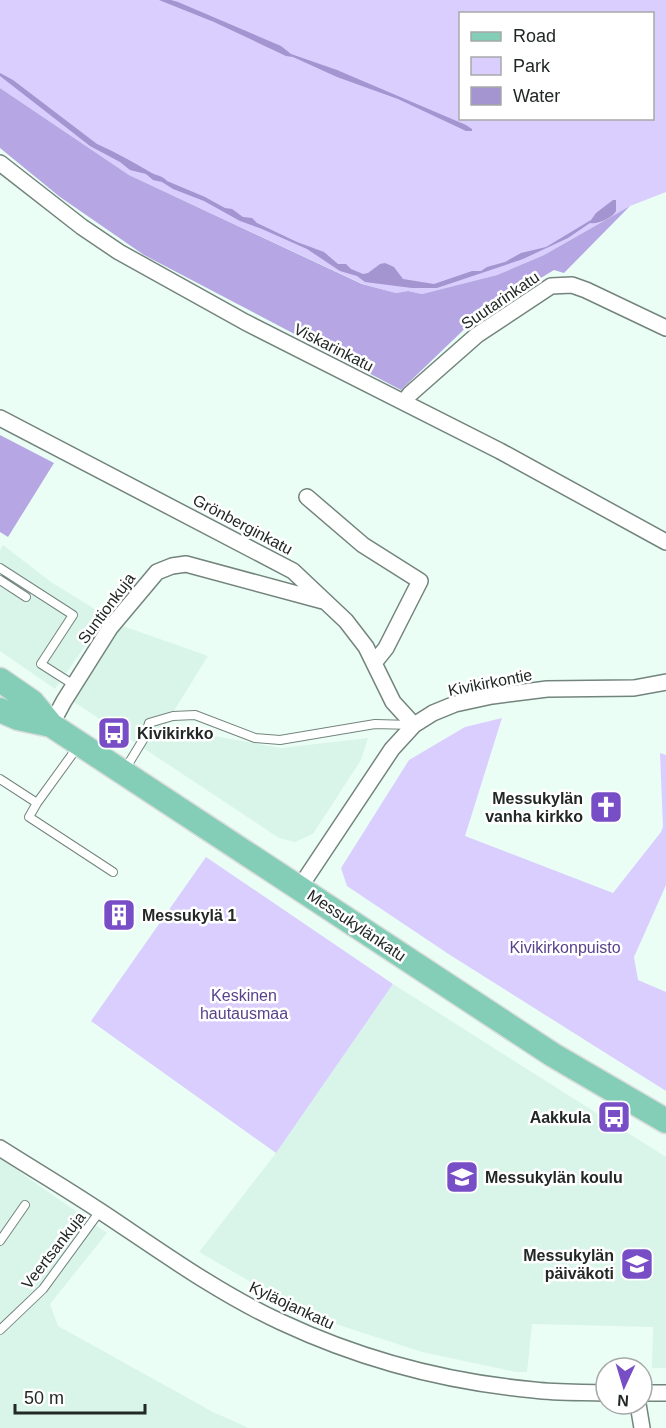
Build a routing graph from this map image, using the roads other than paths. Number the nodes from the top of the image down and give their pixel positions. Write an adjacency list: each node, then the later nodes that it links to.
1 (0, 163): 3 (street, Viskarinkatu)
2 (666, 328): 3 (street, Suutarinkatu)
3 (404, 402): 6 (street, Viskarinkatu)
4 (0, 418): 10 (street, Grönberginkatu)
5 (307, 497): 11 (street)
6 (666, 542)
7 (0, 568): 14 (lane)
8 (0, 580): 9 (lane)
9 (26, 597)
10 (326, 602): 11 (street, Grönberginkatu); 14 (street, Suntionkuja)
11 (374, 663): 17 (street, Grönberginkatu)
12 (0, 680): 16 (main road, Messukylänkatu)
13 (666, 682): 17 (street, Kivikirkontie)
14 (74, 685): 16 (street, Suntionkuja)
15 (0, 710): 16 (main road, Messukylänkatu)
16 (51, 725): 18 (main road, Messukylänkatu)
17 (414, 725): 19 (lane); 23 (street, Kivikirkontie)
18 (80, 744): 19 (main road, Messukylänkatu); 21 (lane)
19 (124, 772): 23 (main road, Messukylänkatu)
20 (0, 779): 21 (lane)
21 (37, 803): 22 (lane)
22 (113, 872)
23 (300, 887): 24 (main road, Messukylänkatu)
24 (666, 1121)
25 (0, 1148): 27 (street, Kyläojankatu)
26 (25, 1205): 28 (lane)
27 (100, 1210): 29 (lane, Veertsankuja); 30 (street, Kyläojankatu)
28 (0, 1241)
29 (0, 1330)
30 (594, 1392)

